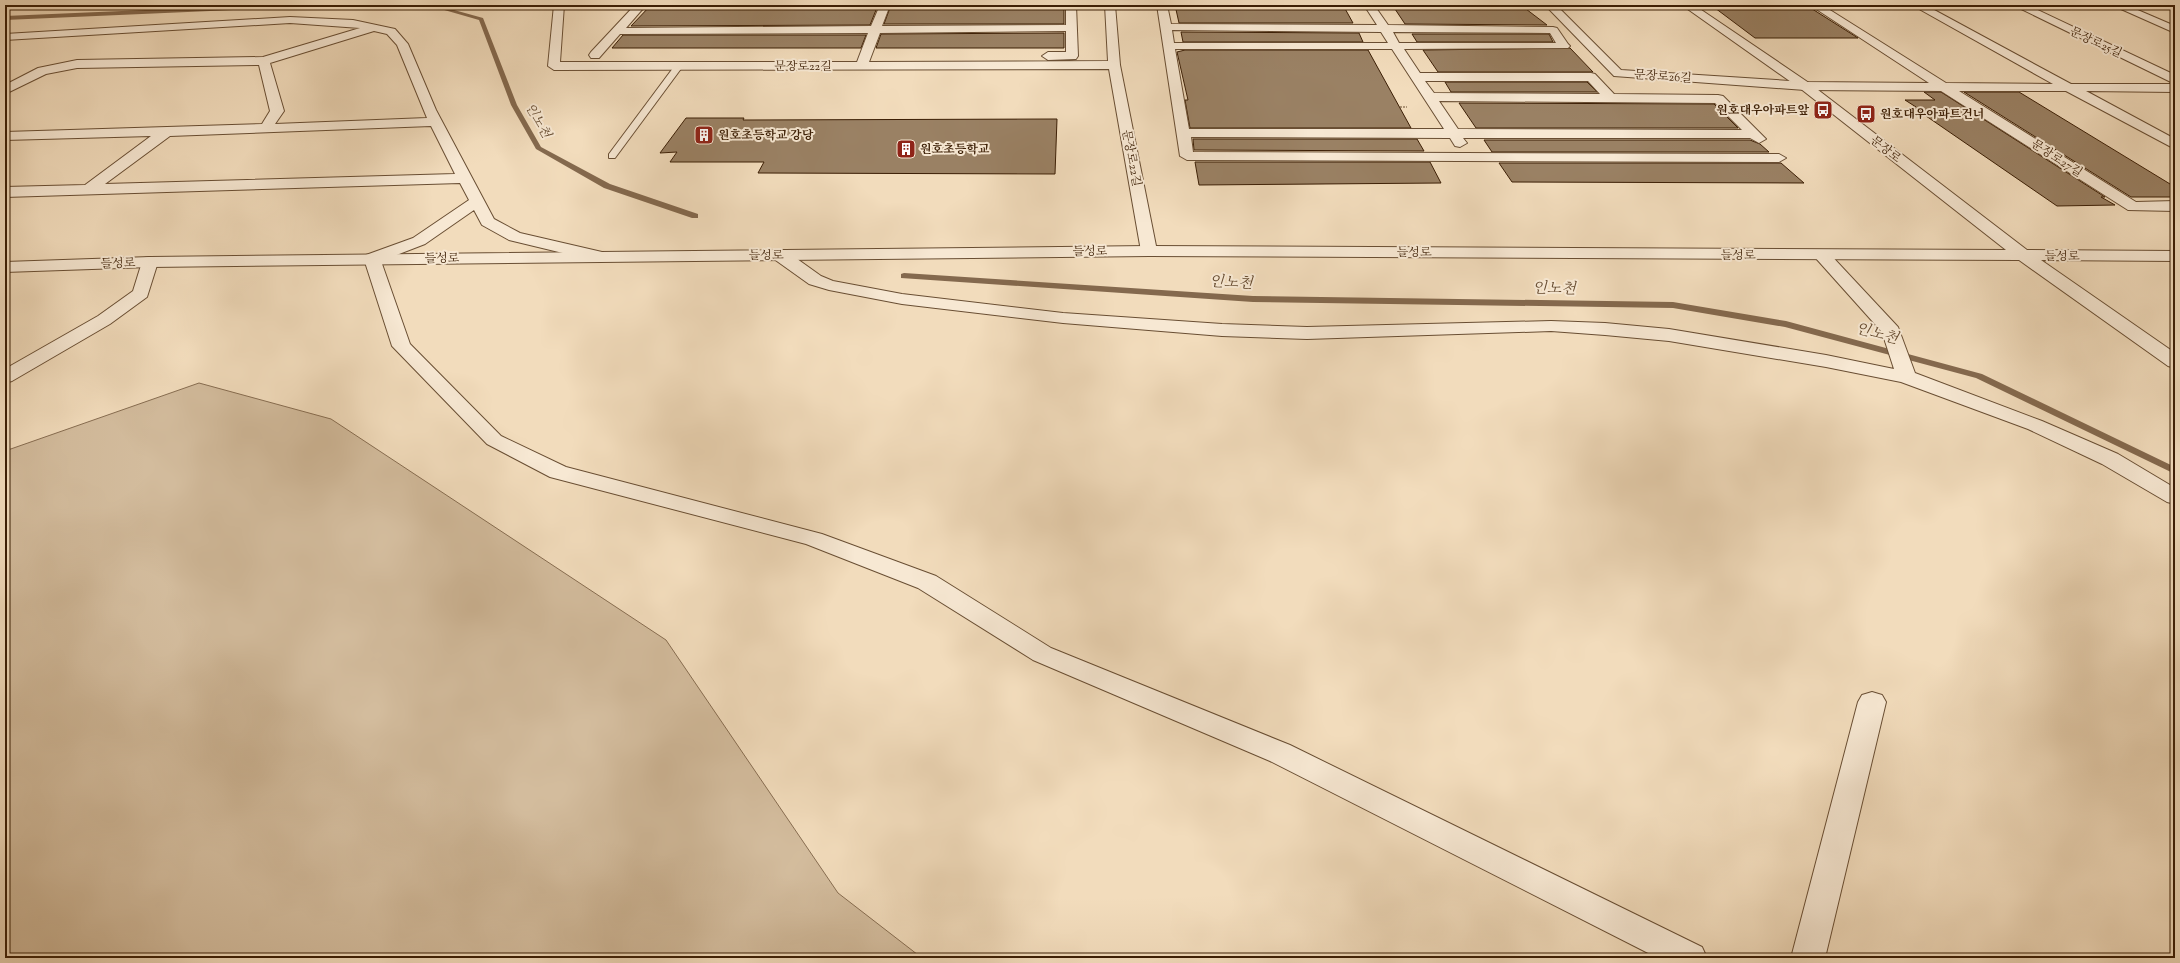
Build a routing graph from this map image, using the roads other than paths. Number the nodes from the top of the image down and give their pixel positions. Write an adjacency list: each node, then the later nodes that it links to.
1 (68, 5): 15 (street)
2 (559, 5): 36 (street, 문장로22길)
3 (641, 5): 17 (street)
4 (885, 5): 20 (street)
5 (1070, 5): 23 (street)
6 (1110, 5): 35 (street, 문장로22길)
7 (1162, 5): 25 (street)
8 (1369, 5): 27 (street)
9 (1550, 5): 39 (street, 문장로26길)
10 (1687, 5): 39 (street, 문장로)
11 (1815, 5): 41 (street)
12 (1917, 5): 40 (street)
13 (2018, 5): 38 (street, 문장로25길)
14 (2117, 5): 29 (street)
15 (28, 6): 16 (street)
16 (12, 10)
17 (631, 17): 18 (street); 28 (street)
18 (646, 17)
19 (865, 17): 20 (street)
20 (880, 17): 21 (street); 26 (street)
21 (896, 17)
22 (1039, 17): 23 (street)
23 (1071, 23): 26 (street); 34 (street)
24 (375, 27): 30 (street); 33 (street); 46 (street)
25 (1166, 28): 27 (street); 31 (street)
26 (876, 29): 28 (street); 34 (street)
27 (1385, 29): 32 (street); 32 (street)
28 (618, 30): 34 (street)
29 (2175, 30)
30 (5, 37)
31 (1169, 46): 32 (street); 49 (street)
32 (1396, 46): 37 (street)
33 (264, 61): 43 (street); 47 (street)
34 (862, 61): 35 (street, 문장로22길); 36 (street, 문장로22길)
35 (1114, 65): 61 (street, 문장로22길)
36 (679, 66): 54 (lane)
37 (1416, 77): 44 (street); 45 (street)
38 (2175, 80)
39 (1805, 86): 41 (street); 65 (street, 문장로)
40 (2066, 86): 41 (street); 42 (street); 53 (street)
41 (1945, 87): 60 (street, 문장로27길)
42 (2175, 88)
43 (5, 90)
44 (1430, 97): 45 (street); 50 (street)
45 (1610, 98): 51 (street)
46 (435, 122): 47 (street); 56 (street)
47 (266, 128): 48 (street)
48 (166, 132): 52 (street); 57 (street)
49 (1184, 133): 50 (street); 55 (street)
50 (1453, 133): 51 (street); 55 (street)
51 (1755, 134): 55 (street)
52 (5, 136)
53 (2175, 144)
54 (612, 156)
55 (1469, 157)
56 (466, 178): 57 (street); 59 (street)
57 (88, 190): 58 (street)
58 (5, 192)
59 (478, 200): 64 (street); 67 (street)
60 (2175, 206)
61 (1149, 250): 62 (street, 들성로); 63 (street, 들성로)
62 (780, 255): 64 (street, 들성로); 71 (street)
63 (1821, 255): 65 (street, 들성로); 71 (street)
64 (596, 256): 67 (street, 들성로)
65 (2024, 256): 66 (street, 들성로); 70 (street, 문장로)
66 (2175, 256)
67 (372, 259): 68 (street, 들성로); 75 (street)
68 (150, 262): 69 (street, 들성로); 72 (street)
69 (5, 267)
70 (2175, 362)
71 (1904, 371): 73 (street)
72 (5, 377)
73 (2175, 497)
74 (1872, 702): 76 (street)
75 (1690, 958)
76 (1808, 958)

